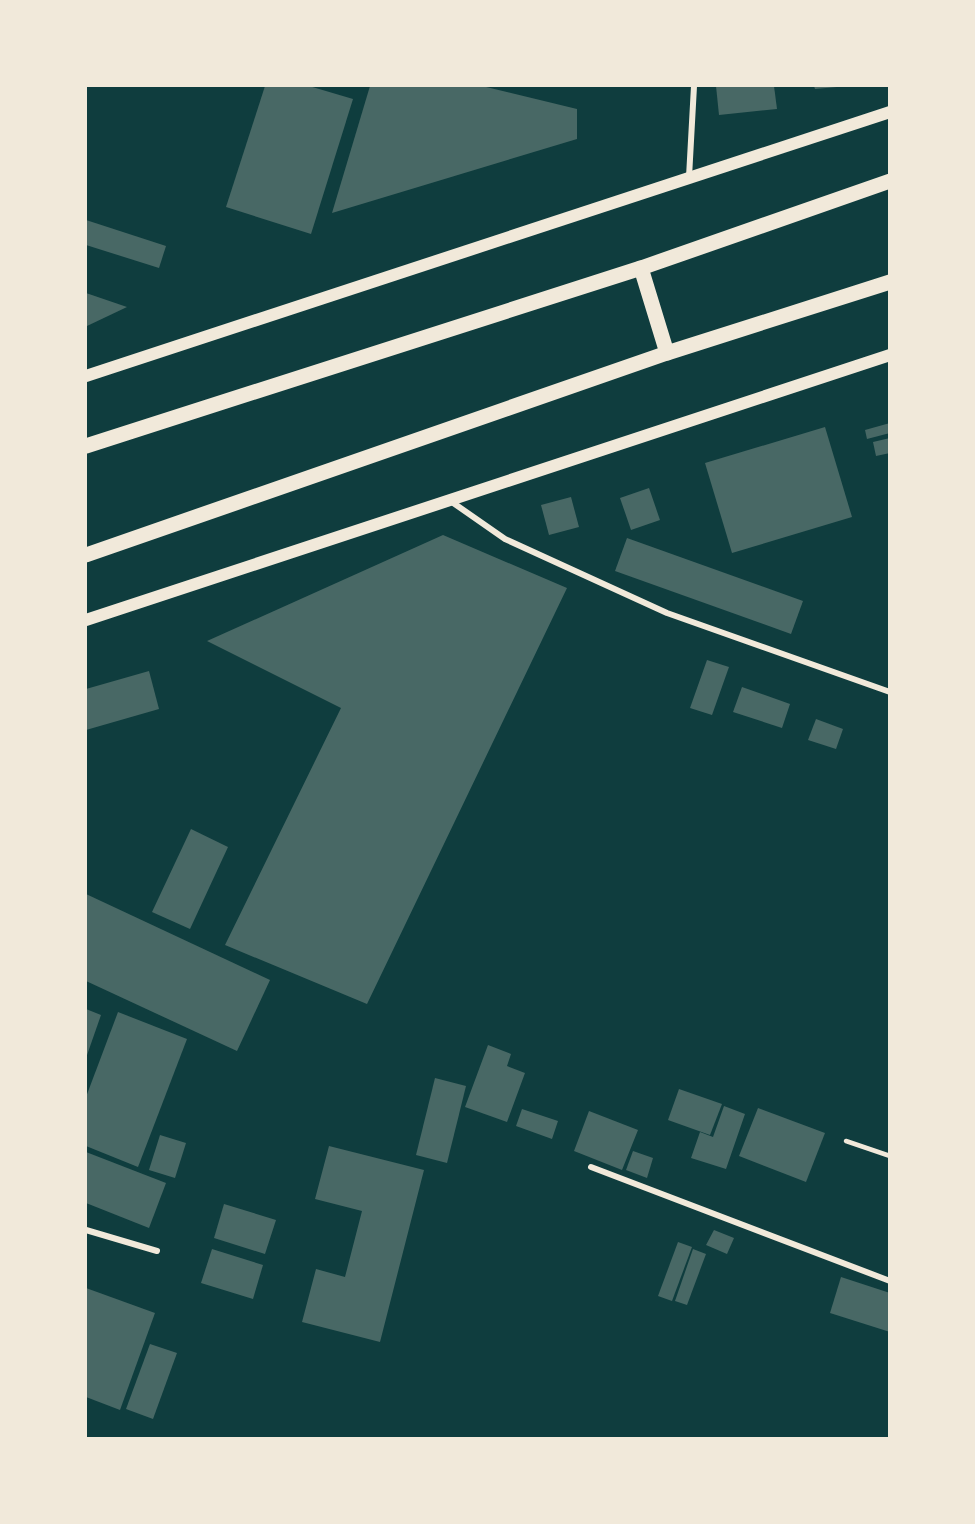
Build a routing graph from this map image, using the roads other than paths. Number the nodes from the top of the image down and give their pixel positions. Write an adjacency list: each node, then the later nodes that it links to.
1 (694, 86): 3 (street)
2 (890, 112): 3 (main road)
3 (689, 178): 9 (main road)
4 (890, 181): 5 (main road)
5 (641, 267): 7 (main road); 10 (main road)
6 (890, 282): 7 (main road)
7 (667, 353): 12 (main road)
8 (890, 355): 11 (main road)
9 (86, 376)
10 (86, 446)
11 (449, 500): 13 (main road); 14 (street)
12 (86, 557)
13 (86, 620)
14 (890, 692)
15 (846, 1142): 16 (lane)
16 (890, 1156)
17 (591, 1167): 20 (street)
18 (86, 1230): 19 (street)
19 (157, 1251)
20 (890, 1281)

